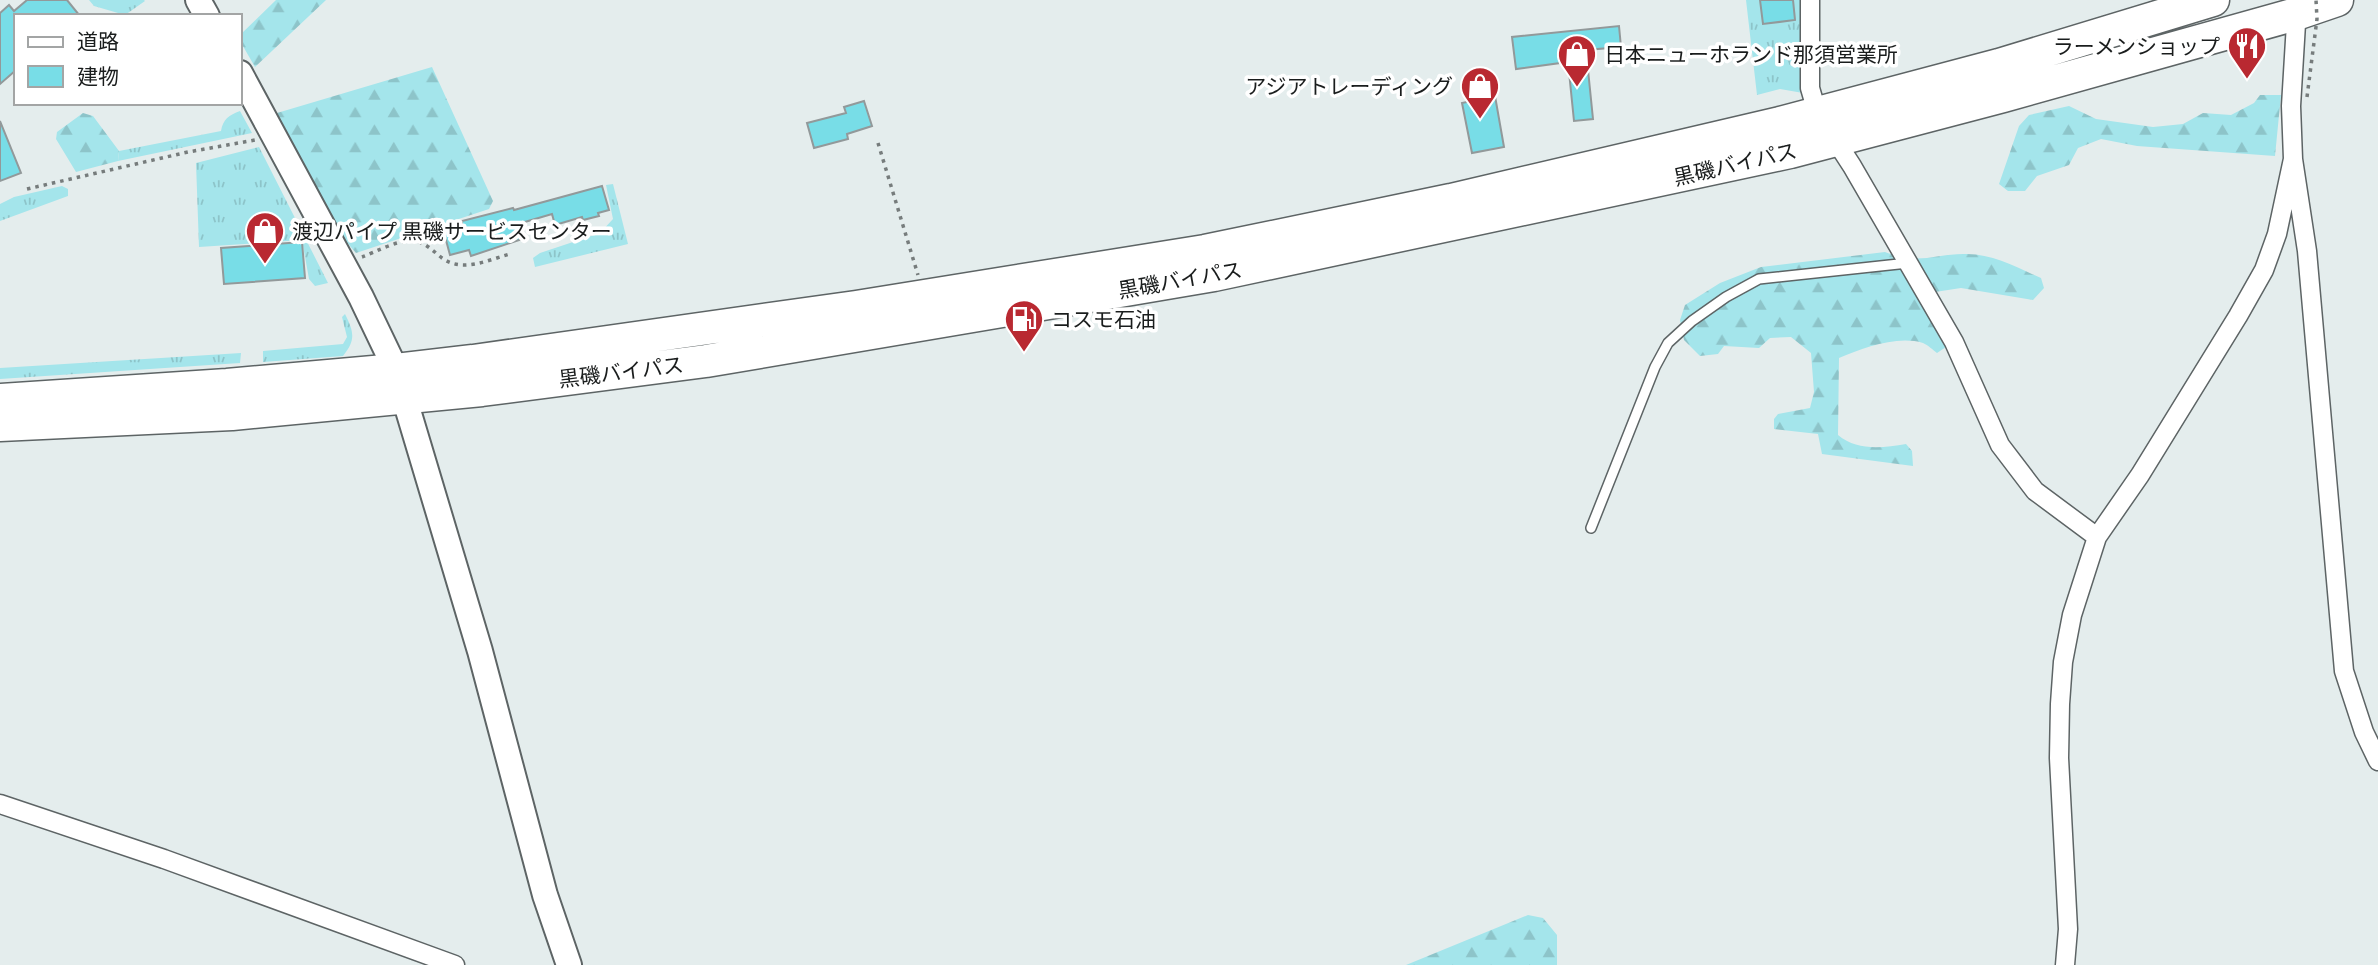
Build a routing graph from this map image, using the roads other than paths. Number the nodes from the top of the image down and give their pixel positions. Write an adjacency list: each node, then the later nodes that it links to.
1 (1810, 0): 6 (street)
2 (2213, 0): 6 (highway, 黒磯バイパス)
3 (2337, 0): 4 (highway, 黒磯バイパス)
4 (2303, 5): 7 (highway, 黒磯バイパス); 8 (street)
5 (242, 77): 10 (street)
6 (1818, 112): 7 (street); 10 (highway, 黒磯バイパス)
7 (1835, 140): 9 (street); 10 (highway, 黒磯バイパス)
8 (2293, 159): 14 (street); 15 (street)
9 (1908, 262): 13 (lane); 14 (street)
10 (401, 383): 11 (highway, 黒磯バイパス); 12 (highway, 黒磯バイパス); 18 (street)
11 (0, 400)
12 (0, 425)
13 (1591, 528)
14 (2097, 537): 19 (street)
15 (2378, 761)
16 (0, 804): 17 (street)
17 (455, 965)
18 (569, 965)
19 (2065, 965)

